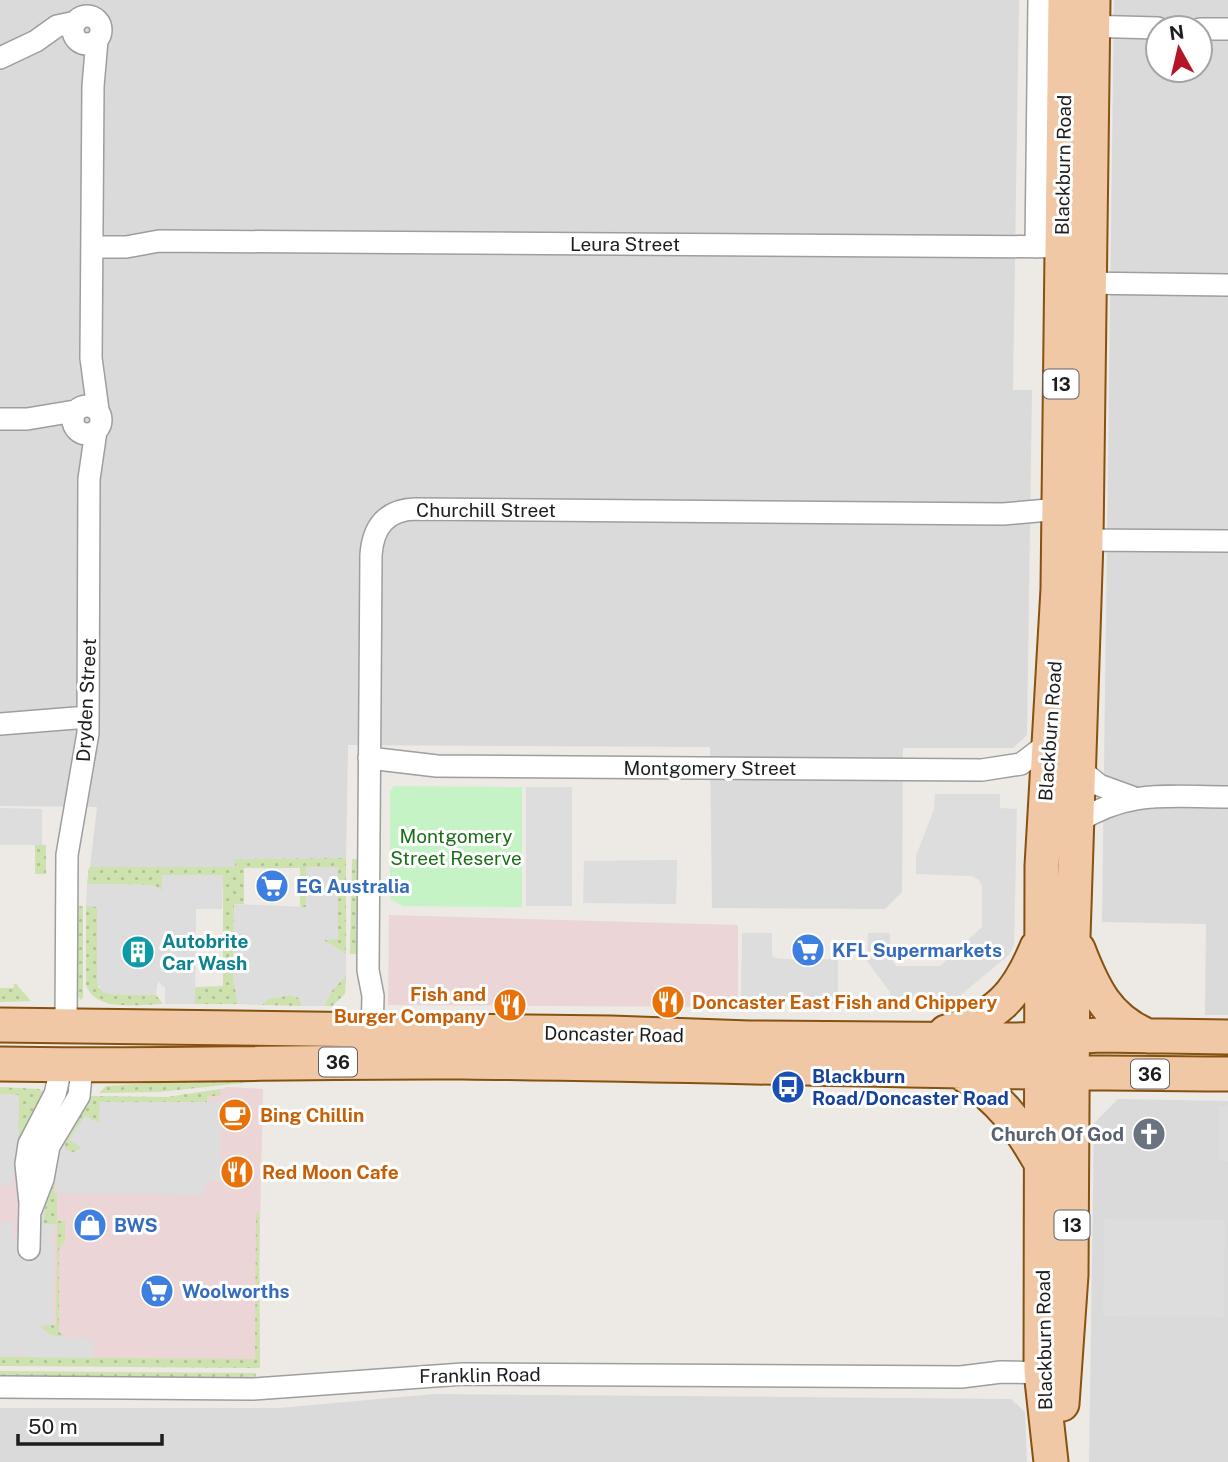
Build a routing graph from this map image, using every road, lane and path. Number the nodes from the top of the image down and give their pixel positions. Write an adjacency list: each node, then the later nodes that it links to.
1 (1039, 0): 7 (street)
2 (1079, 13): 4 (street); 7 (main road, Blackburn Road / 13)
3 (85, 23): 5 (street); 6 (street, Dryden Street)
4 (1144, 25)
5 (0, 58)
6 (93, 241): 7 (street, Leura Street); 11 (street, Dryden Street)
7 (1063, 247): 8 (main road, Blackburn Road / 13)
8 (1076, 283): 9 (street); 12 (main road, Blackburn Road / 13)
9 (1228, 285)
10 (0, 419): 11 (street)
11 (83, 420): 15 (street, Dryden Street)
12 (1070, 524): 13 (street, Churchill Street); 16 (main road, Blackburn Road / 13); 17 (street, Churchill Street)
13 (1228, 541)
14 (8, 724): 15 (street)
15 (88, 725): 22 (street, Dryden Street)
16 (1062, 758): 17 (street, Montgomery Street); 18 (street); 20 (main road, Blackburn Road / 13); 21 (main road, Blackburn Road / 13)
17 (369, 766): 24 (street, Churchill Street)
18 (1134, 797): 19 (street); 20 (street)
19 (1228, 797)
20 (1077, 822): 21 (main road, Blackburn Road / 13)
21 (1057, 936): 25 (main road); 27 (main road); 28 (main road, Blackburn Road / 13)
22 (66, 1014): 23 (main road, Doncaster Road / 36); 24 (main road, Doncaster Road / 36); 31 (main road)
23 (0, 1025)
24 (367, 1030): 27 (main road, Doncaster Road / 36); 29 (street, Churchill Street)
25 (1148, 1036): 26 (main road, Doncaster Road / 36); 28 (main road, Doncaster Road / 36)
26 (1228, 1037)
27 (923, 1039): 28 (main road, Doncaster Road / 36)
28 (1057, 1039): 33 (main road, Blackburn Road / 13)
29 (367, 1062): 31 (main road, Doncaster Road / 36); 32 (main road, Doncaster Road / 36)
30 (0, 1064): 31 (main road, Doncaster Road / 36)
31 (72, 1065): 36 (street)
32 (962, 1073): 33 (main road, Doncaster Road / 36); 35 (main road)
33 (1058, 1074): 34 (main road, Doncaster Road / 36); 35 (main road, Blackburn Road / 13); 37 (main road, Blackburn Road / 13)
34 (1228, 1074)
35 (1042, 1166): 37 (main road, Blackburn Road / 13)
36 (29, 1249)
37 (1049, 1377): 38 (street, Franklin Road); 39 (main road, Blackburn Road / 13); 40 (main road, Blackburn Road / 13)
38 (0, 1387)
39 (1051, 1462)
40 (1059, 1462)

